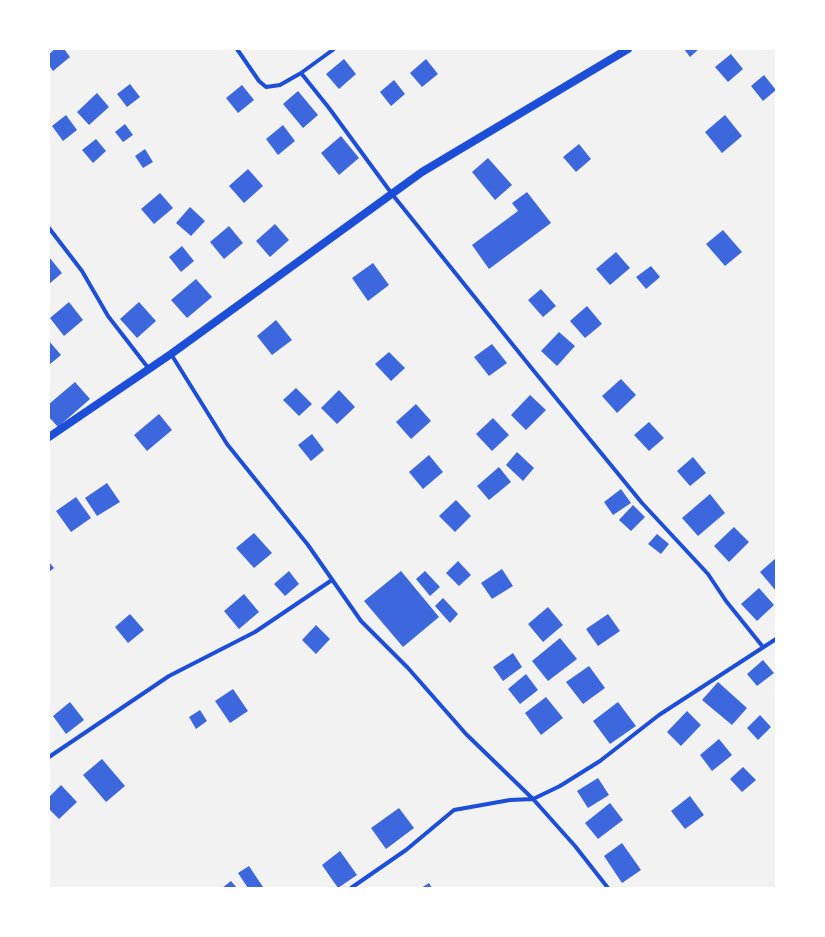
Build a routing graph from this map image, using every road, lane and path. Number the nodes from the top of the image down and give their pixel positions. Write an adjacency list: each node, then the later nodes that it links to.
1 (237, 49): 4 (street)
2 (334, 49): 4 (street)
3 (628, 49): 5 (main road)
4 (301, 73): 5 (street)
5 (392, 194): 7 (main road); 12 (street)
6 (49, 228): 8 (street)
7 (171, 354): 8 (main road); 10 (street)
8 (149, 369): 9 (main road)
9 (49, 437)
10 (332, 580): 13 (street); 14 (street)
11 (776, 639): 12 (street)
12 (763, 647): 14 (street)
13 (49, 758)
14 (533, 799): 15 (street); 16 (street)
15 (351, 888)
16 (608, 888)

